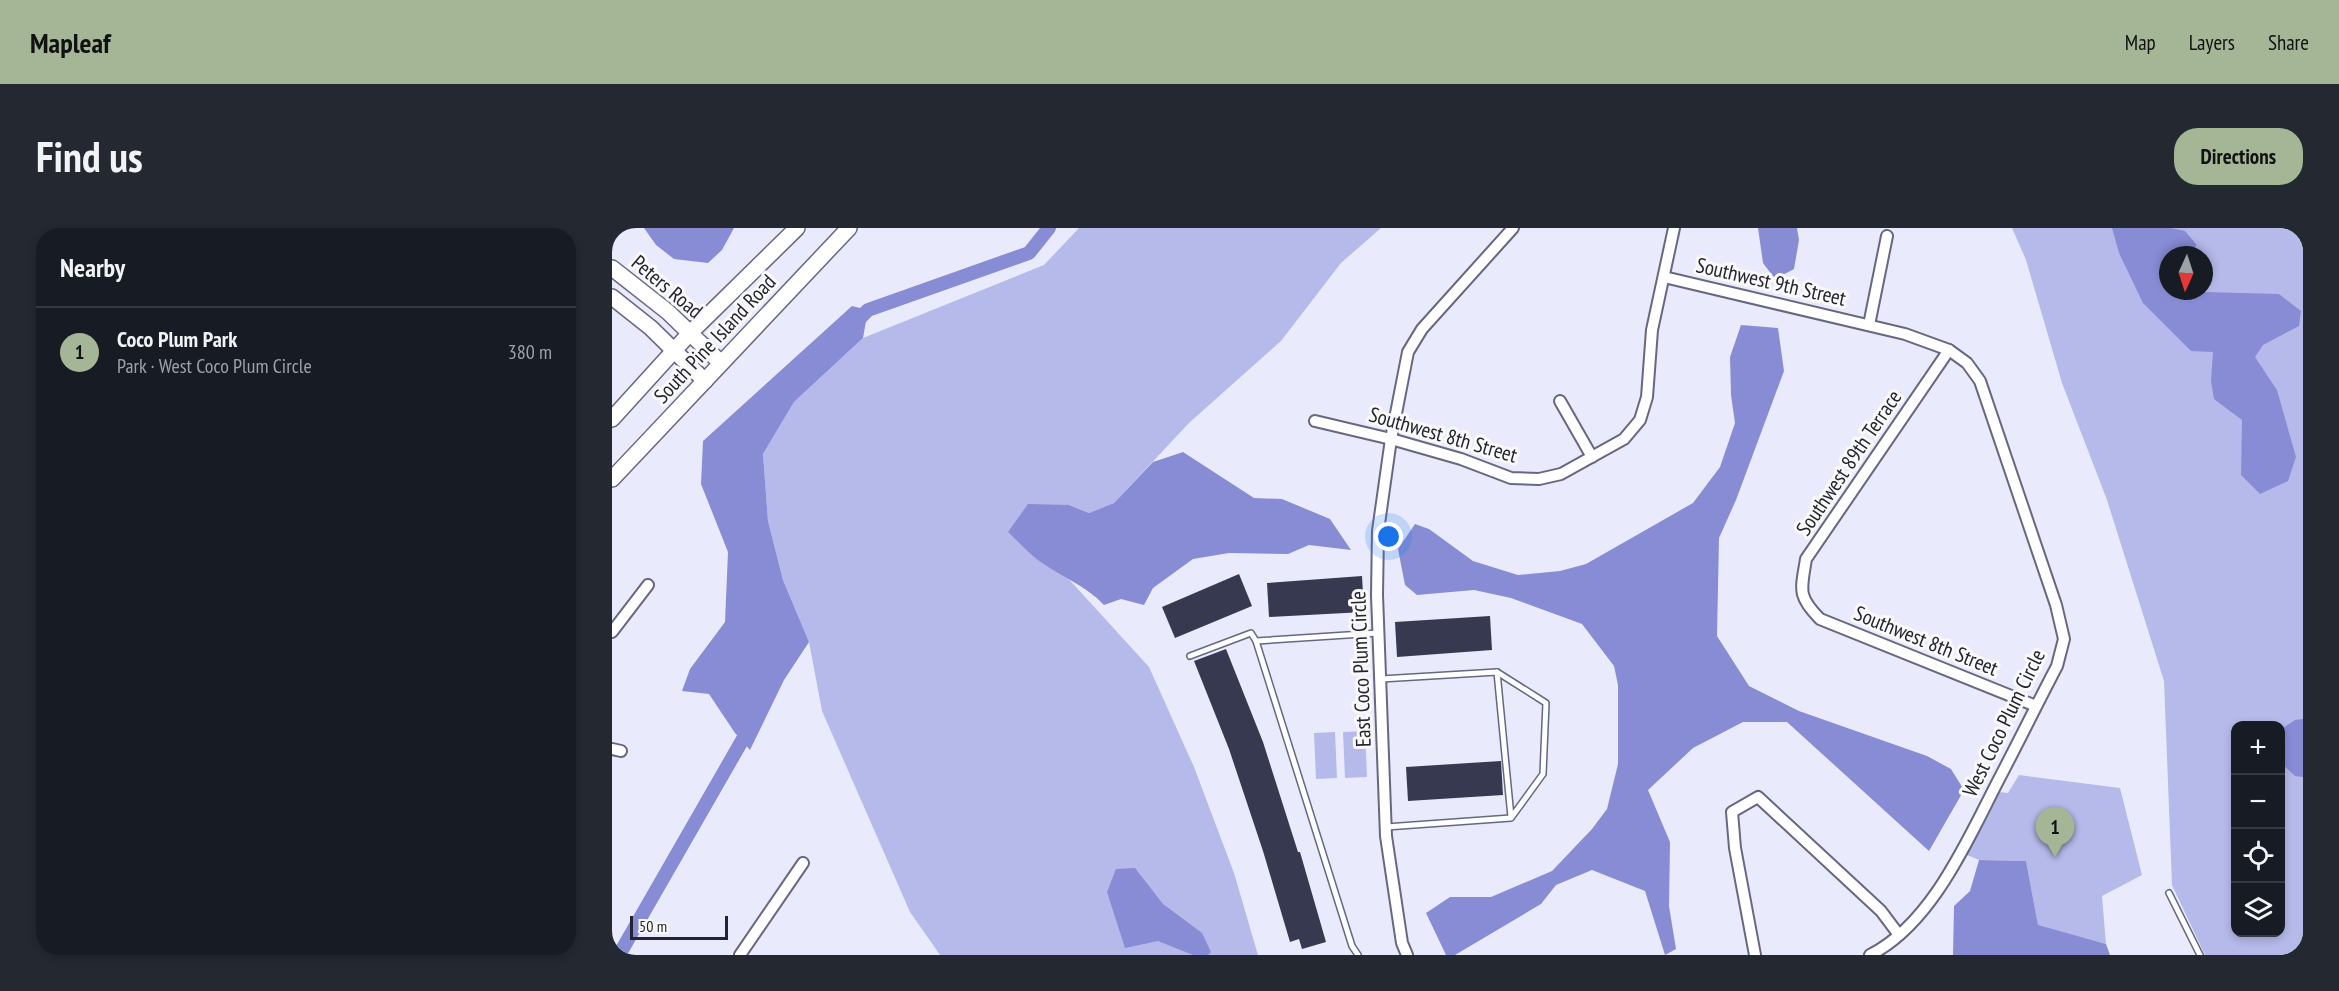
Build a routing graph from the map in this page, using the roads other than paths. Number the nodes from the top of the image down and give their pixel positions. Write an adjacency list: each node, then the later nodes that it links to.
1 (797, 228): 10 (main road, South Pine Island Road)
2 (849, 228): 13 (main road, South Pine Island Road)
3 (1513, 228): 18 (street, East Coco Plum Circle)
4 (1674, 228): 7 (street)
5 (1887, 236): 9 (street)
6 (612, 268): 10 (main road, Peters Road)
7 (1664, 277): 9 (street, Southwest 9th Street); 19 (street, Southwest 8th Street)
8 (612, 297): 11 (main road, Peters Road)
9 (1869, 325): 12 (street, Southwest 9th Street)
10 (690, 333): 11 (main road, South Pine Island Road); 13 (main road, Peters Road)
11 (675, 350): 14 (main road, Peters Road); 16 (main road, South Pine Island Road)
12 (1949, 350): 22 (street, Southwest 89th Terrace); 29 (street, West Coco Plum Circle)
13 (721, 363): 14 (main road, South Pine Island Road)
14 (705, 381): 20 (main road, South Pine Island Road)
15 (1560, 401): 19 (street)
16 (612, 419)
17 (1314, 421): 18 (street, Southwest 8th Street)
18 (1391, 439): 19 (street, Southwest 8th Street); 24 (street, East Coco Plum Circle)
19 (1592, 457)
20 (612, 479)
21 (648, 585): 23 (street)
22 (1806, 604): 29 (street, Southwest 8th Street)
23 (612, 632)
24 (1378, 633): 25 (lane); 28 (street, East Coco Plum Circle)
25 (1256, 641): 26 (lane); 36 (lane)
26 (1190, 656)
27 (1497, 672): 28 (lane); 30 (lane); 30 (lane)
28 (1381, 679): 31 (street, East Coco Plum Circle)
29 (2036, 706): 34 (street, West Coco Plum Circle)
30 (1511, 818): 31 (lane)
31 (1386, 827): 37 (street, East Coco Plum Circle)
32 (803, 862): 35 (street)
33 (2169, 893): 40 (lane)
34 (1899, 934): 38 (street); 39 (street, West Coco Plum Circle)
35 (740, 955)
36 (1358, 955)
37 (1407, 955)
38 (1755, 955)
39 (1870, 955)
40 (2200, 955)

